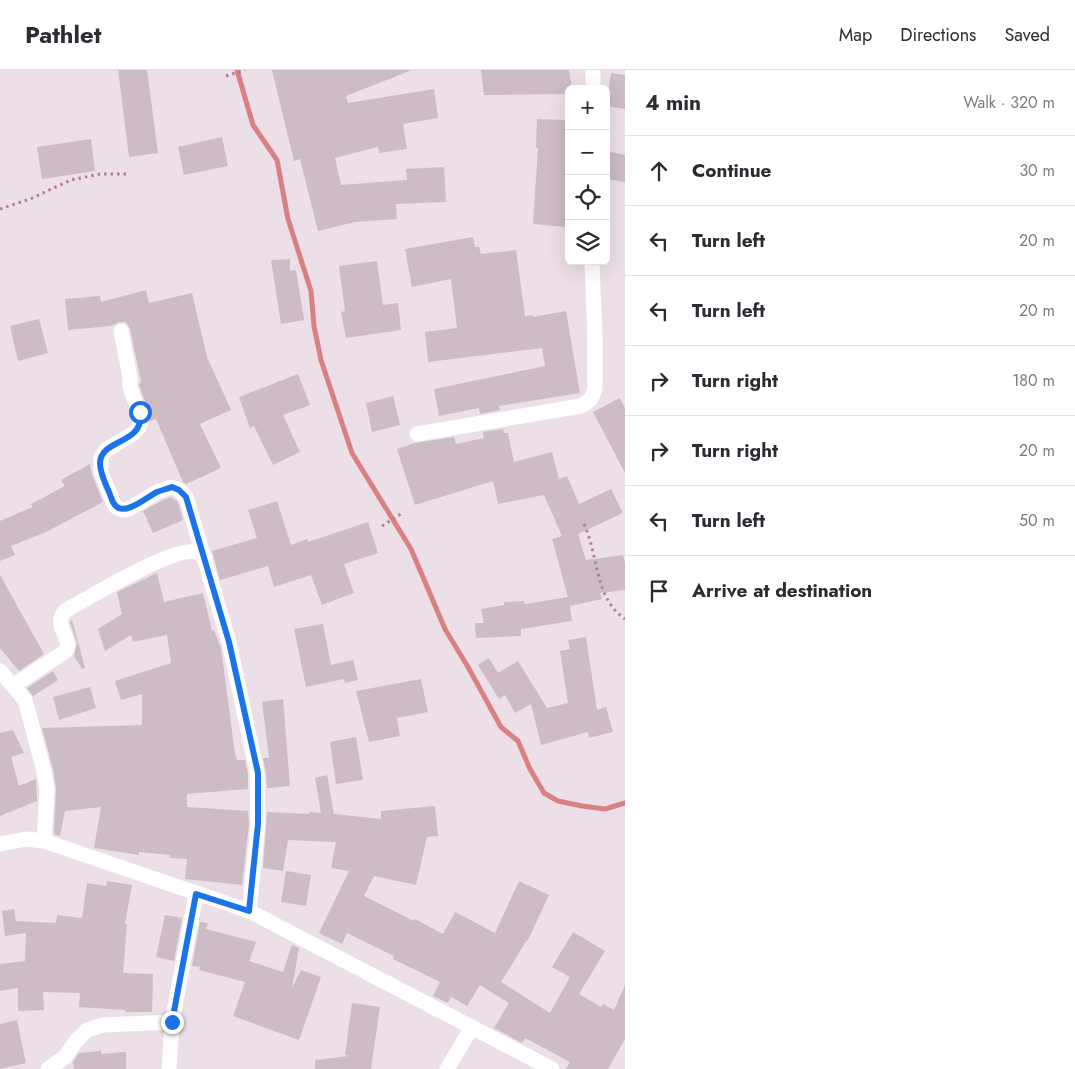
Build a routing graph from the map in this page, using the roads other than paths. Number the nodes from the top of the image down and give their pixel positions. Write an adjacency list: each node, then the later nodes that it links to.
1 (593, 70): 2 (street)
2 (593, 85)
3 (592, 265): 5 (street)
4 (121, 331): 6 (street)
5 (416, 434)
6 (205, 558): 8 (street); 12 (street)
7 (0, 671): 8 (street)
8 (14, 685): 9 (street)
9 (44, 841): 10 (street); 11 (street)
10 (0, 844)
11 (196, 894): 12 (street); 13 (street)
12 (249, 911): 14 (street)
13 (172, 1022): 15 (street); 16 (street)
14 (472, 1027): 17 (street); 18 (street)
15 (48, 1069)
16 (169, 1069)
17 (447, 1069)
18 (552, 1069)

